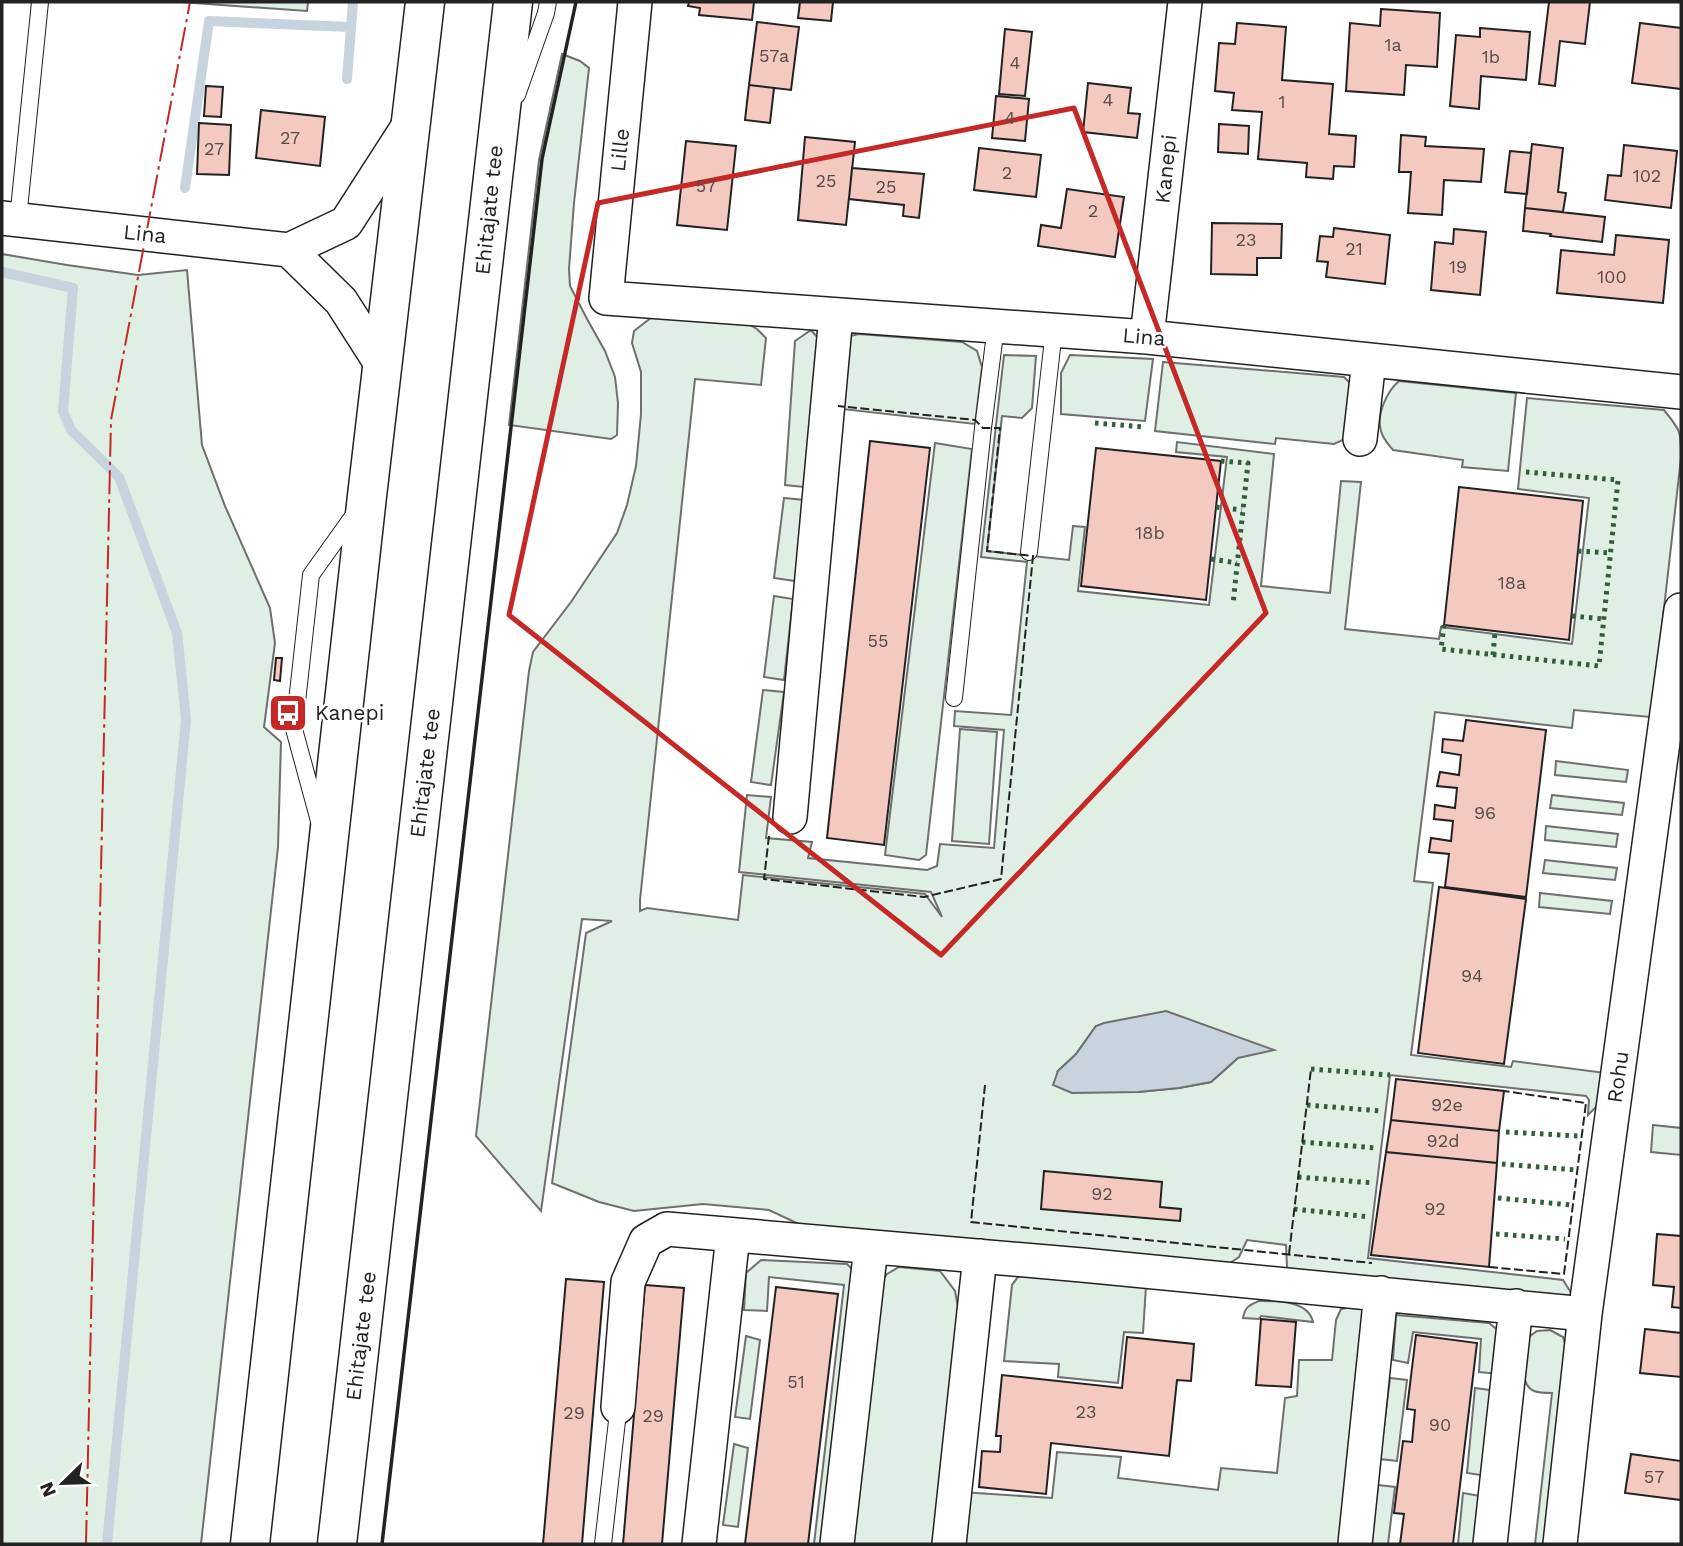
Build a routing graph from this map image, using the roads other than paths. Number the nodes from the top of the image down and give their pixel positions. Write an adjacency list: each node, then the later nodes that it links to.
1 (40, 2): 9 (lane)
2 (425, 2): 7 (highway)
3 (513, 2): 8 (highway, Ehitajate tee)
4 (548, 2): 8 (lane)
5 (635, 2): 11 (street, Lille)
6 (1185, 2): 15 (street, Kanepi)
7 (411, 122): 10 (street); 17 (highway)
8 (495, 157): 32 (highway, Ehitajate tee)
9 (10, 218): 10 (street, Lina)
10 (289, 250): 17 (street)
11 (606, 298): 12 (street, Lina)
12 (836, 315): 13 (street, Lina); 23 (street)
13 (996, 326): 14 (street, Lina); 22 (lane)
14 (1054, 330): 15 (street, Lina); 20 (lane)
15 (1147, 337): 16 (street, Lina)
16 (1369, 360): 18 (street, Lina); 19 (street)
17 (382, 365): 31 (highway)
18 (1681, 392)
19 (1360, 439)
20 (1029, 552)
21 (1681, 610): 29 (street, Rohu)
22 (954, 698)
23 (790, 817)
24 (733, 1235): 25 (street); 30 (street); 34 (street)
25 (872, 1247): 26 (street); 35 (street)
26 (980, 1256): 27 (street); 36 (street)
27 (1381, 1293): 28 (street); 37 (street)
28 (1516, 1306): 29 (street); 38 (street)
29 (1585, 1314): 39 (street, Rohu)
30 (618, 1414): 33 (lane)
31 (250, 1544)
32 (337, 1544)
33 (603, 1544)
34 (699, 1544)
35 (837, 1544)
36 (949, 1544)
37 (1355, 1544)
38 (1490, 1544)
39 (1560, 1544)

